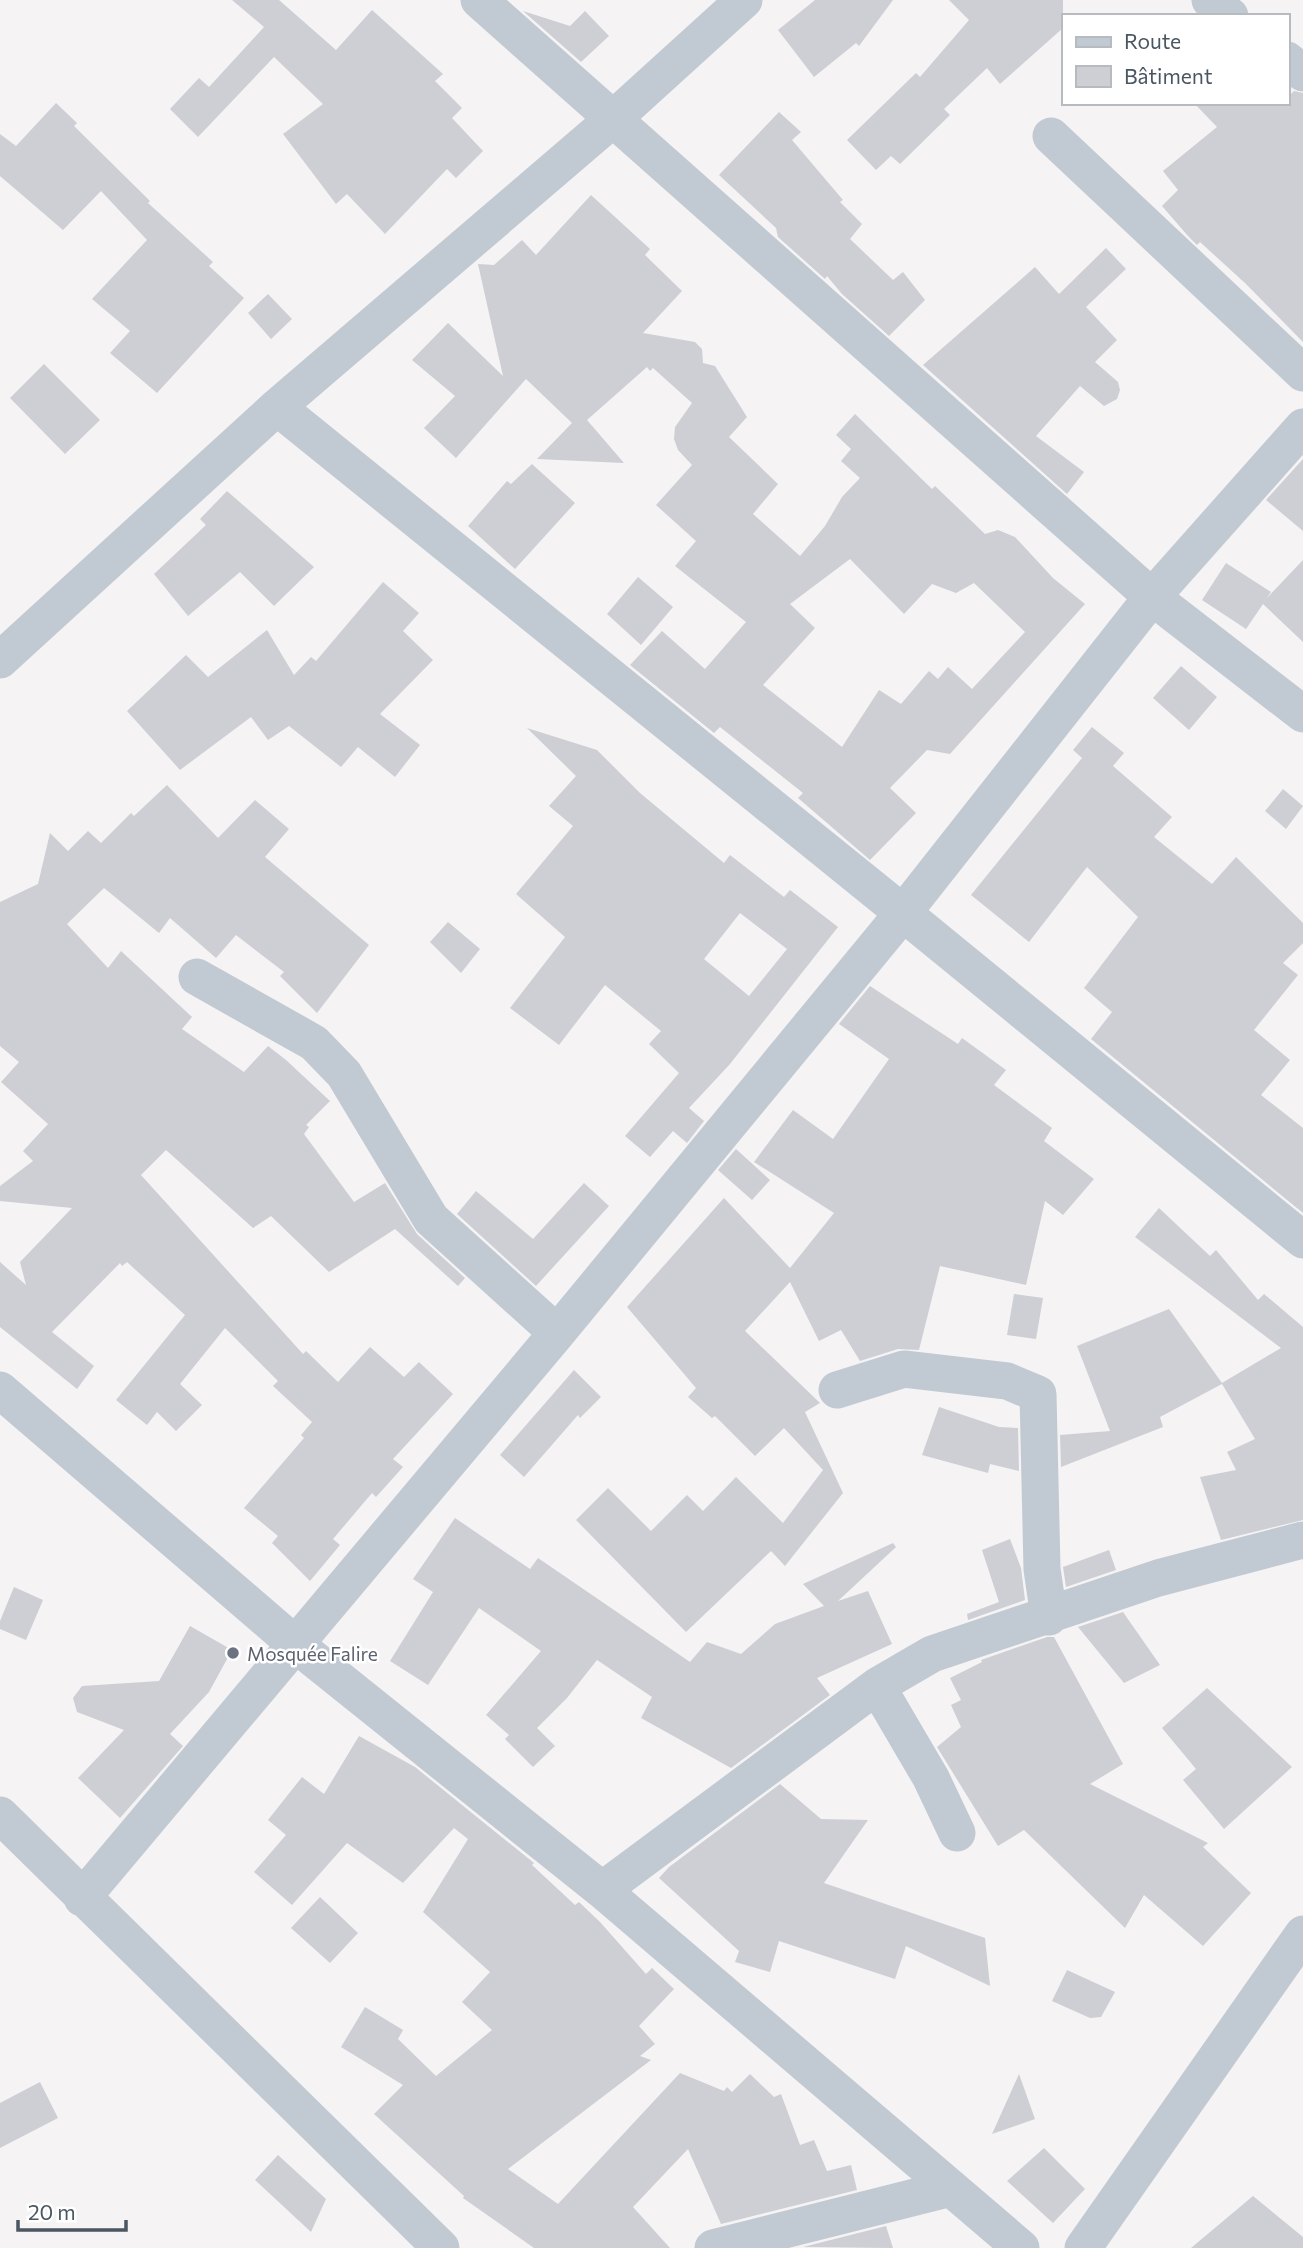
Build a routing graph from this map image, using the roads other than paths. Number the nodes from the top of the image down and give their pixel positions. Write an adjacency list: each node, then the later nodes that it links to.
1 (479, 0): 7 (street)
2 (744, 0): 7 (street)
3 (1210, 0): 4 (street)
4 (1228, 14)
5 (1289, 62): 6 (street)
6 (1303, 73)
7 (613, 118): 10 (street); 12 (street)
8 (1051, 136): 9 (street)
9 (1303, 373)
10 (277, 407): 13 (street); 15 (street)
11 (1303, 427): 12 (street)
12 (1152, 597): 14 (street); 15 (street)
13 (0, 660)
14 (1303, 714)
15 (903, 913): 17 (street); 18 (street)
16 (197, 977): 18 (street)
17 (1303, 1240)
18 (557, 1334): 23 (street)
19 (0, 1390): 23 (street)
20 (837, 1390): 22 (street)
21 (1303, 1540): 22 (street)
22 (1049, 1617): 24 (street)
23 (295, 1644): 27 (street); 28 (street)
24 (877, 1686): 26 (street); 27 (street)
25 (0, 1815): 28 (street)
26 (957, 1833)
27 (602, 1890): 30 (street)
28 (82, 1898): 31 (street)
29 (1303, 1934): 34 (street)
30 (951, 2188): 32 (street); 33 (street)
31 (428, 2245)
32 (713, 2248)
33 (1021, 2248)
34 (1083, 2248)

